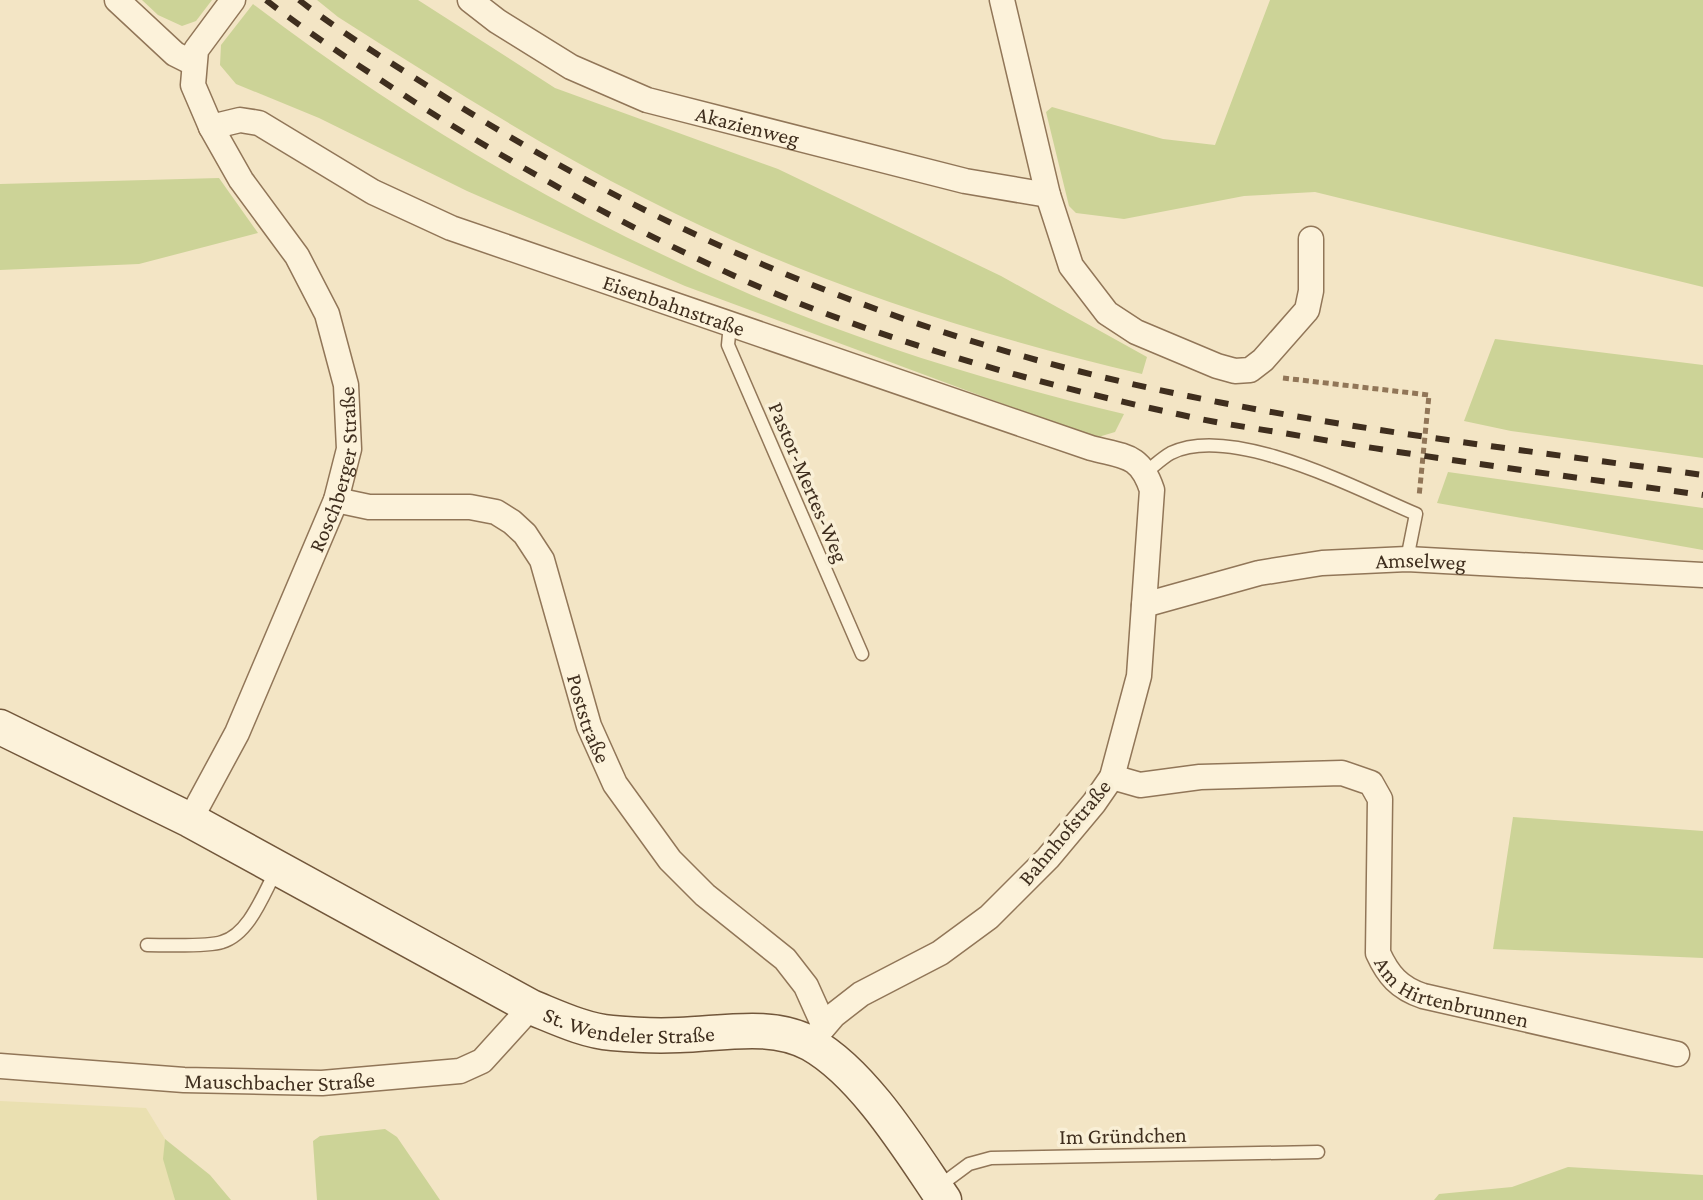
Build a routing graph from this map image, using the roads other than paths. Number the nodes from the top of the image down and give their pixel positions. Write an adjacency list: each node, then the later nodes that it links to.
1 (117, 0): 5 (street)
2 (233, 0): 5 (street)
3 (470, 0): 7 (street, Akazienweg)
4 (1002, 0): 7 (street)
5 (193, 63): 6 (street, Roschberger Straße)
6 (211, 127): 9 (street, Eisenbahnstraße); 11 (street, Roschberger Straße)
7 (1048, 195): 8 (street)
8 (1311, 239)
9 (730, 324): 10 (street, Eisenbahnstraße); 15 (lane, Pastor-Mertes-Weg)
10 (1146, 472): 12 (lane); 14 (street, Bahnhofstraße)
11 (336, 500): 18 (street, Roschberger Straße); 22 (street, Poststraße)
12 (1407, 559): 13 (street, Amselweg); 14 (street, Amselweg)
13 (1703, 575)
14 (1144, 605): 17 (street, Bahnhofstraße)
15 (862, 654)
16 (0, 727): 18 (main road, St. Wendeler Straße)
17 (1112, 777): 22 (street, Bahnhofstraße); 23 (street, Am Hirtenbrunnen)
18 (190, 820): 19 (main road, St. Wendeler Straße)
19 (278, 868): 20 (lane); 21 (main road, St. Wendeler Straße)
20 (147, 945)
21 (531, 1007): 22 (main road, St. Wendeler Straße); 24 (street, Mauschbacher Straße)
22 (817, 1034): 26 (main road, St. Wendeler Straße)
23 (1677, 1054)
24 (0, 1066)
25 (1318, 1152): 26 (lane, Im Gründchen)
26 (940, 1194)

